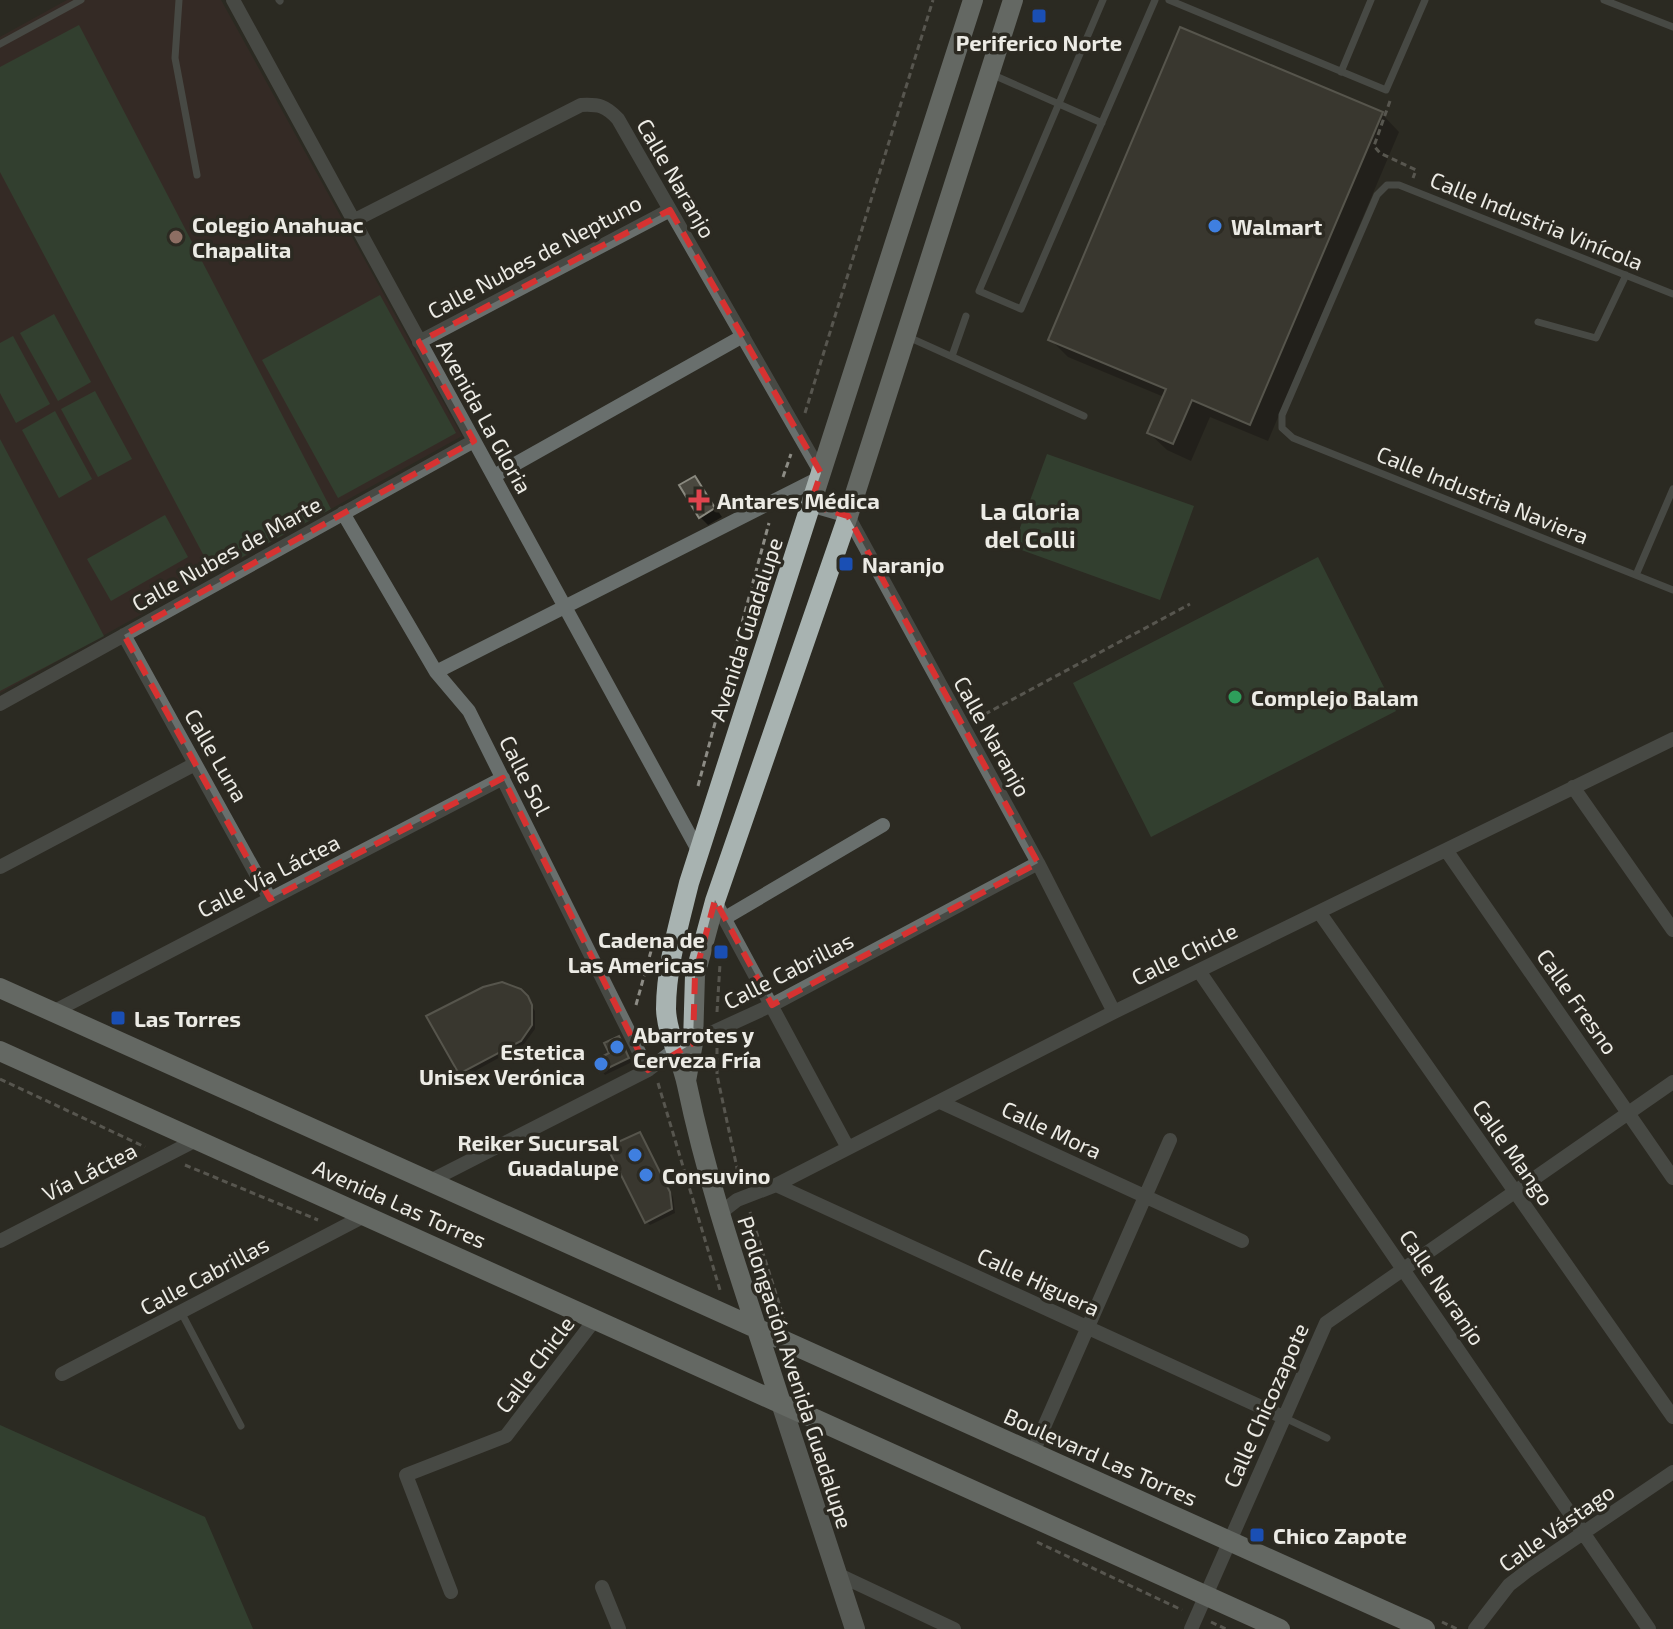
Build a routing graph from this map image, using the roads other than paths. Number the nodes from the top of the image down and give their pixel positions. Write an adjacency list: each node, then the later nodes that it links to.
1 (81, 0): 13 (lane)
2 (179, 0): 18 (lane)
3 (233, 0): 20 (street, Avenida La Gloria)
4 (973, 0): 33 (main road, Avenida Guadalupe)
5 (1013, 0): 15 (main road)
6 (1103, 0): 16 (lane)
7 (1155, 0): 17 (lane)
8 (1169, 0): 14 (lane)
9 (1371, 0): 14 (lane)
10 (1425, 0): 14 (lane)
11 (1604, 0): 12 (lane)
12 (1673, 27)
13 (0, 44)
14 (1341, 72)
15 (989, 73): 16 (lane); 25 (main road)
16 (1059, 103): 17 (lane); 17 (lane)
17 (1102, 123)
18 (197, 175)
19 (670, 210): 20 (street, Calle Naranjo); 26 (street, Calle Naranjo); 27 (street, Calle Nubes de Neptuno)
20 (355, 220): 27 (street, Avenida La Gloria)
21 (1626, 275): 22 (lane, Calle Industria Vinícola); 24 (lane); 30 (lane, Calle Industria Vinícola)
22 (1673, 294)
23 (966, 316): 28 (lane)
24 (1538, 322)
25 (904, 335): 28 (lane); 37 (main road)
26 (743, 336): 32 (street); 33 (street, Calle Naranjo)
27 (419, 342): 31 (street, Avenida La Gloria)
28 (952, 356): 29 (lane)
29 (1084, 416)
30 (1282, 428): 38 (lane, Calle Industria Naviera)
31 (474, 441): 32 (street, Avenida La Gloria); 36 (street, Calle Nubes de Marte)
32 (494, 476): 40 (street, Avenida La Gloria)
33 (820, 476): 35 (main road, Avenida Guadalupe); 40 (street)
34 (1673, 489): 38 (lane)
35 (810, 505): 37 (street); 50 (main road, Avenida Guadalupe)
36 (343, 513): 41 (street, Calle Nubes de Marte); 42 (street, Calle Sol)
37 (848, 516): 51 (street, Calle Naranjo); 54 (main road)
38 (1636, 575): 39 (lane, Calle Industria Naviera)
39 (1673, 590)
40 (565, 607): 42 (street); 50 (street, Avenida La Gloria)
41 (124, 635): 43 (street, Calle Nubes de Marte); 45 (street, Calle Luna)
42 (436, 672): 46 (street, Calle Sol)
43 (0, 704)
44 (1673, 739): 47 (street, Calle Chicle)
45 (195, 764): 52 (street); 53 (street, Calle Luna)
46 (503, 778): 53 (street, Calle Vía Láctea); 64 (street, Calle Sol)
47 (1573, 787): 49 (street, Calle Chicle); 56 (street)
48 (883, 825): 54 (street)
49 (1446, 850): 55 (street, Calle Chicle); 67 (street, Calle Fresno)
50 (699, 852): 62 (main road, Avenida Guadalupe)
51 (1038, 863): 59 (street, Calle Cabrillas); 61 (street, Calle Naranjo)
52 (0, 867)
53 (270, 899): 60 (street, Calle Vía Láctea)
54 (720, 909): 59 (street); 62 (main road)
55 (1319, 912): 57 (street, Calle Chicle); 74 (street, Calle Mango)
56 (1673, 930)
57 (1199, 971): 61 (street, Calle Chicle); 80 (street, Calle Naranjo)
58 (0, 988): 60 (main road, Avenida Las Torres)
59 (772, 1005): 62 (street, Calle Cabrillas); 70 (street)
60 (53, 1012): 72 (main road, Avenida Las Torres)
61 (1114, 1012): 66 (street, Calle Chicle)
62 (684, 1046): 64 (street, Calle Cabrillas); 76 (main road, Prolongación Avenida Guadalupe)
63 (0, 1051): 68 (main road, Avenida Las Torres)
64 (648, 1070): 72 (street, Calle Cabrillas)
65 (1673, 1082): 67 (street, Calle Chicozapote)
66 (940, 1102): 70 (street, Calle Chicle); 75 (street, Calle Mora)
67 (1628, 1113): 71 (street, Calle Fresno); 74 (street, Calle Chicozapote)
68 (198, 1139): 77 (main road, Avenida Las Torres); 78 (street, Vía Láctea)
69 (1170, 1140): 75 (street)
70 (848, 1148): 73 (street, Calle Chicle)
71 (1673, 1178)
72 (430, 1181): 83 (main road, Avenida Las Torres)
73 (776, 1185): 76 (street, Calle Chicle); 84 (street, Calle Higuera)
74 (1515, 1192): 80 (street, Calle Chicozapote); 88 (street, Calle Mango)
75 (1145, 1197): 79 (street, Calle Mora); 84 (street)
76 (719, 1214): 83 (main road, Prolongación Avenida Guadalupe)
77 (366, 1215): 81 (street, Calle Cabrillas); 82 (main road, Avenida Las Torres)
78 (0, 1241)
79 (1242, 1241)
80 (1404, 1269): 87 (street, Calle Chicozapote); 93 (street, Calle Naranjo)
81 (181, 1312): 85 (street, Calle Cabrillas); 89 (lane)
82 (596, 1318): 86 (main road, Avenida Las Torres); 97 (street, Calle Chicle)
83 (756, 1328): 86 (main road, Prolongación Avenida Guadalupe); 91 (main road, Boulevard Las Torres)
84 (1089, 1329): 87 (street, Calle Higuera); 91 (street)
85 (62, 1374)
86 (780, 1400): 95 (main road, Prolongación Avenida Guadalupe); 98 (main road)
87 (1283, 1417): 90 (lane); 94 (street, Calle Chicozapote)
88 (1673, 1417)
89 (241, 1426)
90 (1327, 1438)
91 (1033, 1452): 94 (main road, Boulevard Las Torres)
92 (1673, 1472): 93 (street, Calle Vástago)
93 (1585, 1533): 105 (street, Calle Vástago); 106 (street, Calle Naranjo)
94 (1229, 1540): 98 (street, Calle Chicozapote); 104 (main road, Boulevard Las Torres)
95 (837, 1574): 101 (main road, Prolongación Avenida Guadalupe); 102 (street)
96 (602, 1587): 100 (street)
97 (451, 1592)
98 (1206, 1595): 99 (street, Calle Chicozapote); 103 (main road)
99 (1194, 1622)
100 (619, 1629)
101 (855, 1629)
102 (954, 1629)
103 (1280, 1629)
104 (1425, 1629)
105 (1475, 1629)
106 (1649, 1629)

